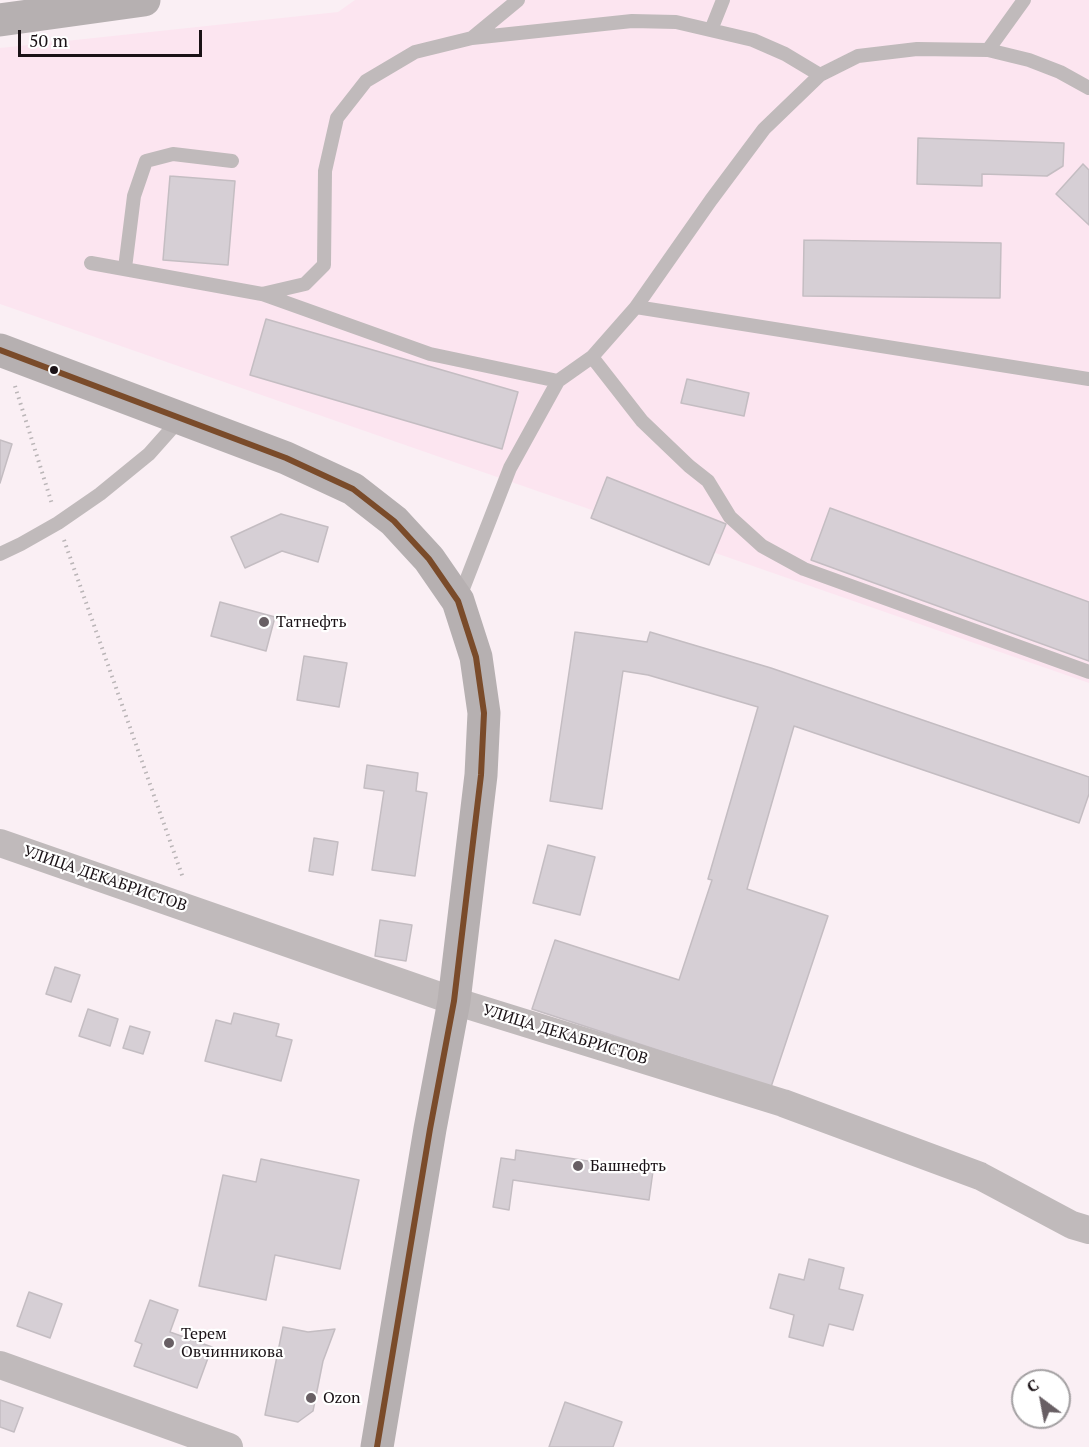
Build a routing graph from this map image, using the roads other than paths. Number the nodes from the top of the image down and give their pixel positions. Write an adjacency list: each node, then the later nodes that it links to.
1 (144, 0): 5 (main road)
2 (518, 0): 7 (lane)
3 (723, 0): 6 (lane)
4 (1024, 0): 8 (lane)
5 (0, 20)
6 (711, 30): 7 (lane); 9 (lane)
7 (472, 38): 14 (lane)
8 (988, 50): 9 (lane); 10 (lane)
9 (820, 75): 15 (lane)
10 (1089, 87)
11 (232, 161): 13 (lane)
12 (91, 263): 13 (lane)
13 (125, 268): 14 (lane)
14 (262, 294): 19 (lane)
15 (636, 307): 16 (lane); 18 (lane)
16 (592, 357): 19 (lane); 23 (lane)
17 (6, 365): 20 (main road)
18 (1089, 379)
19 (558, 381): 22 (lane)
20 (181, 418): 21 (lane); 22 (main road)
21 (0, 554)
22 (458, 602): 25 (main road)
23 (1089, 672)
24 (0, 843): 25 (street, УЛИЦА ДЕКАБРИСТОВ)
25 (454, 1001): 26 (street, УЛИЦА ДЕКАБРИСТОВ); 29 (main road)
26 (1089, 1230)
27 (0, 1365): 28 (street)
28 (229, 1447)
29 (377, 1447)

